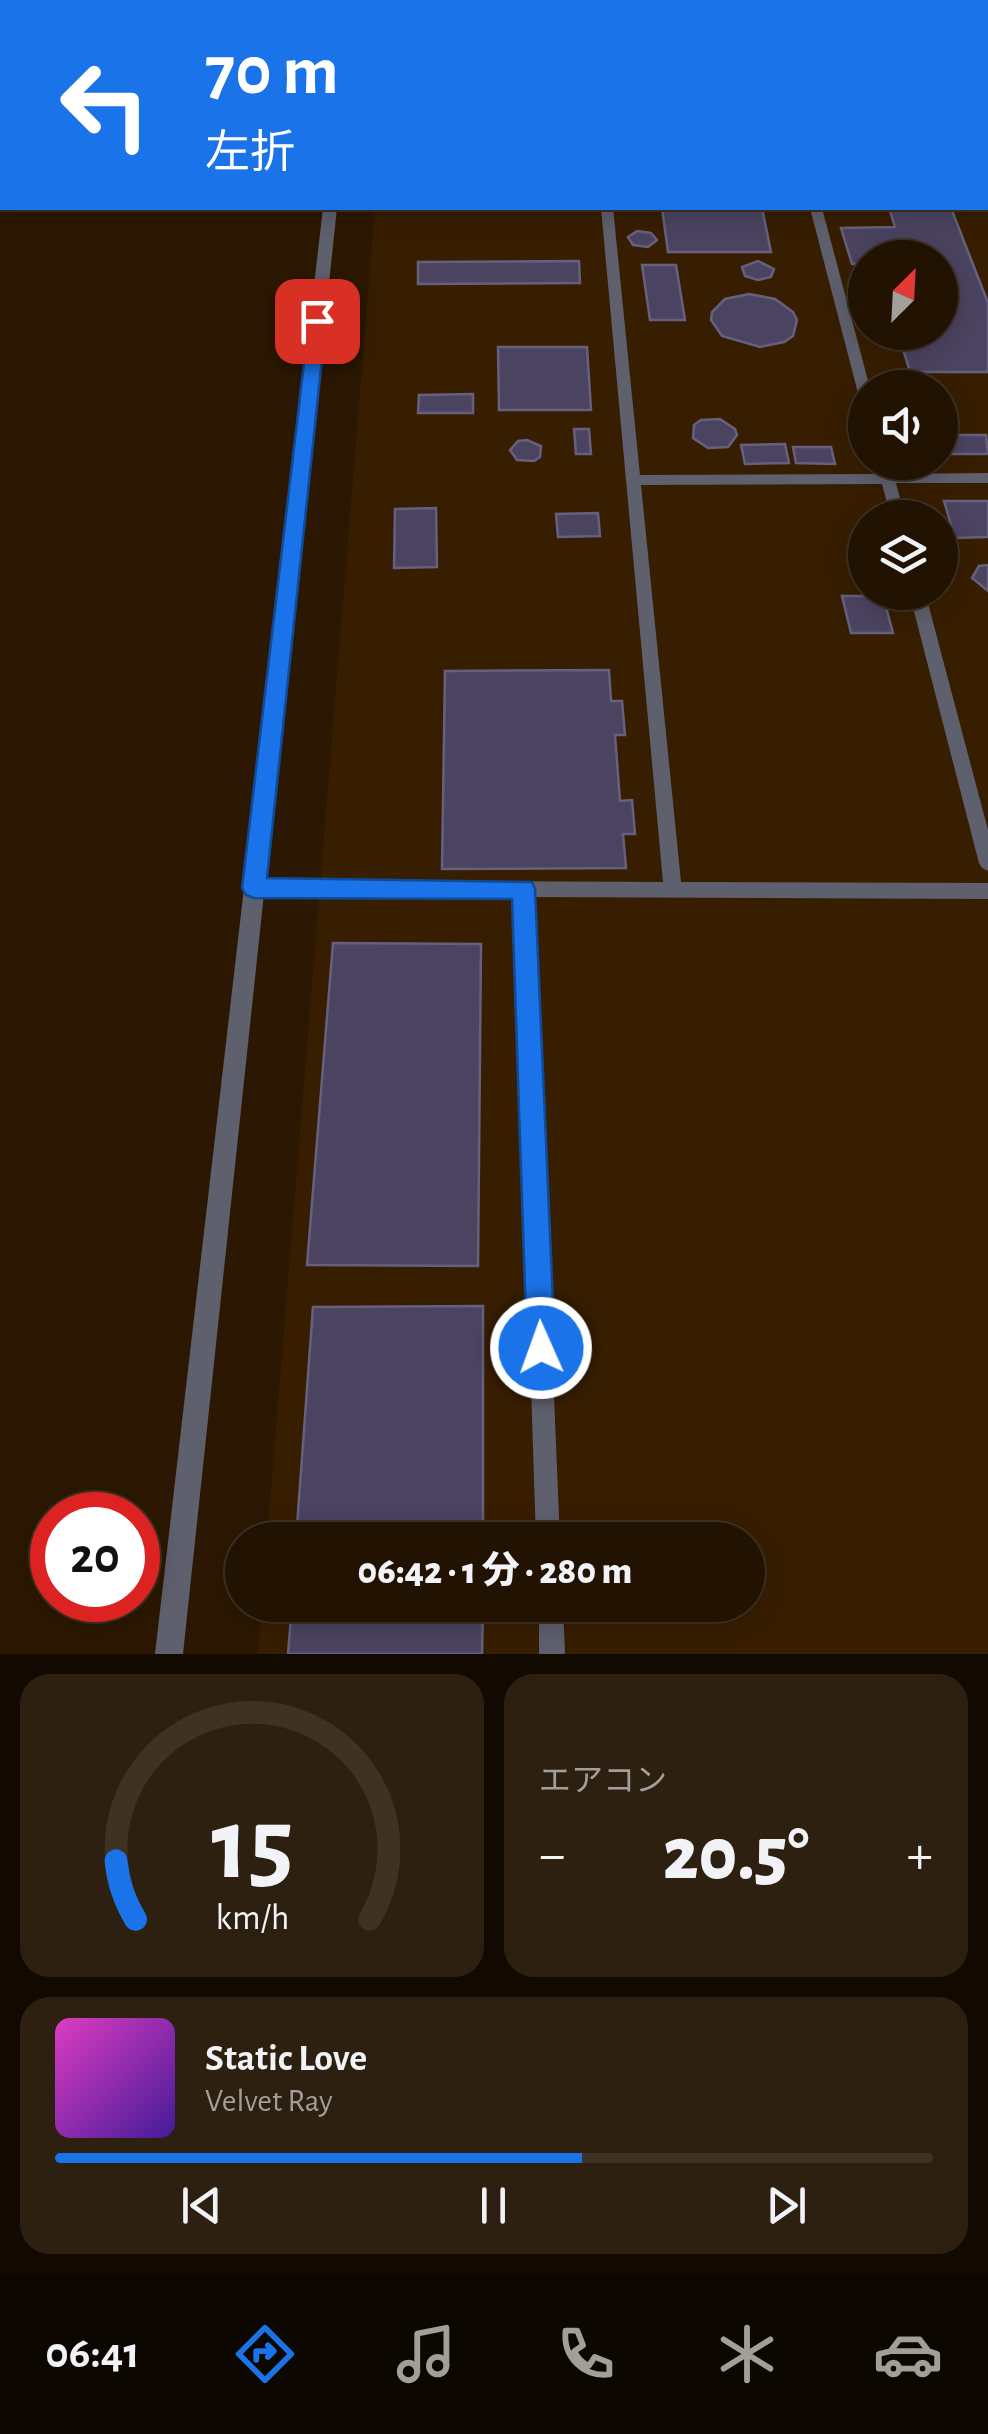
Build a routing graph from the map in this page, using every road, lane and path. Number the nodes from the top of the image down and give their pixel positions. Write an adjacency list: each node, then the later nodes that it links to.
1 (330, 210): 11 (street)
2 (607, 210): 8 (lane)
3 (817, 210): 4 (lane)
4 (859, 370)
5 (958, 478): 6 (lane)
6 (988, 478)
7 (848, 479): 8 (lane)
8 (634, 480): 13 (lane)
9 (922, 610): 10 (lane)
10 (988, 863)
11 (254, 888): 12 (lane); 17 (street)
12 (524, 889): 13 (lane); 15 (lane)
13 (674, 890): 14 (lane)
14 (988, 891)
15 (547, 1522)
16 (551, 1622): 18 (lane)
17 (169, 1654)
18 (552, 1654)

